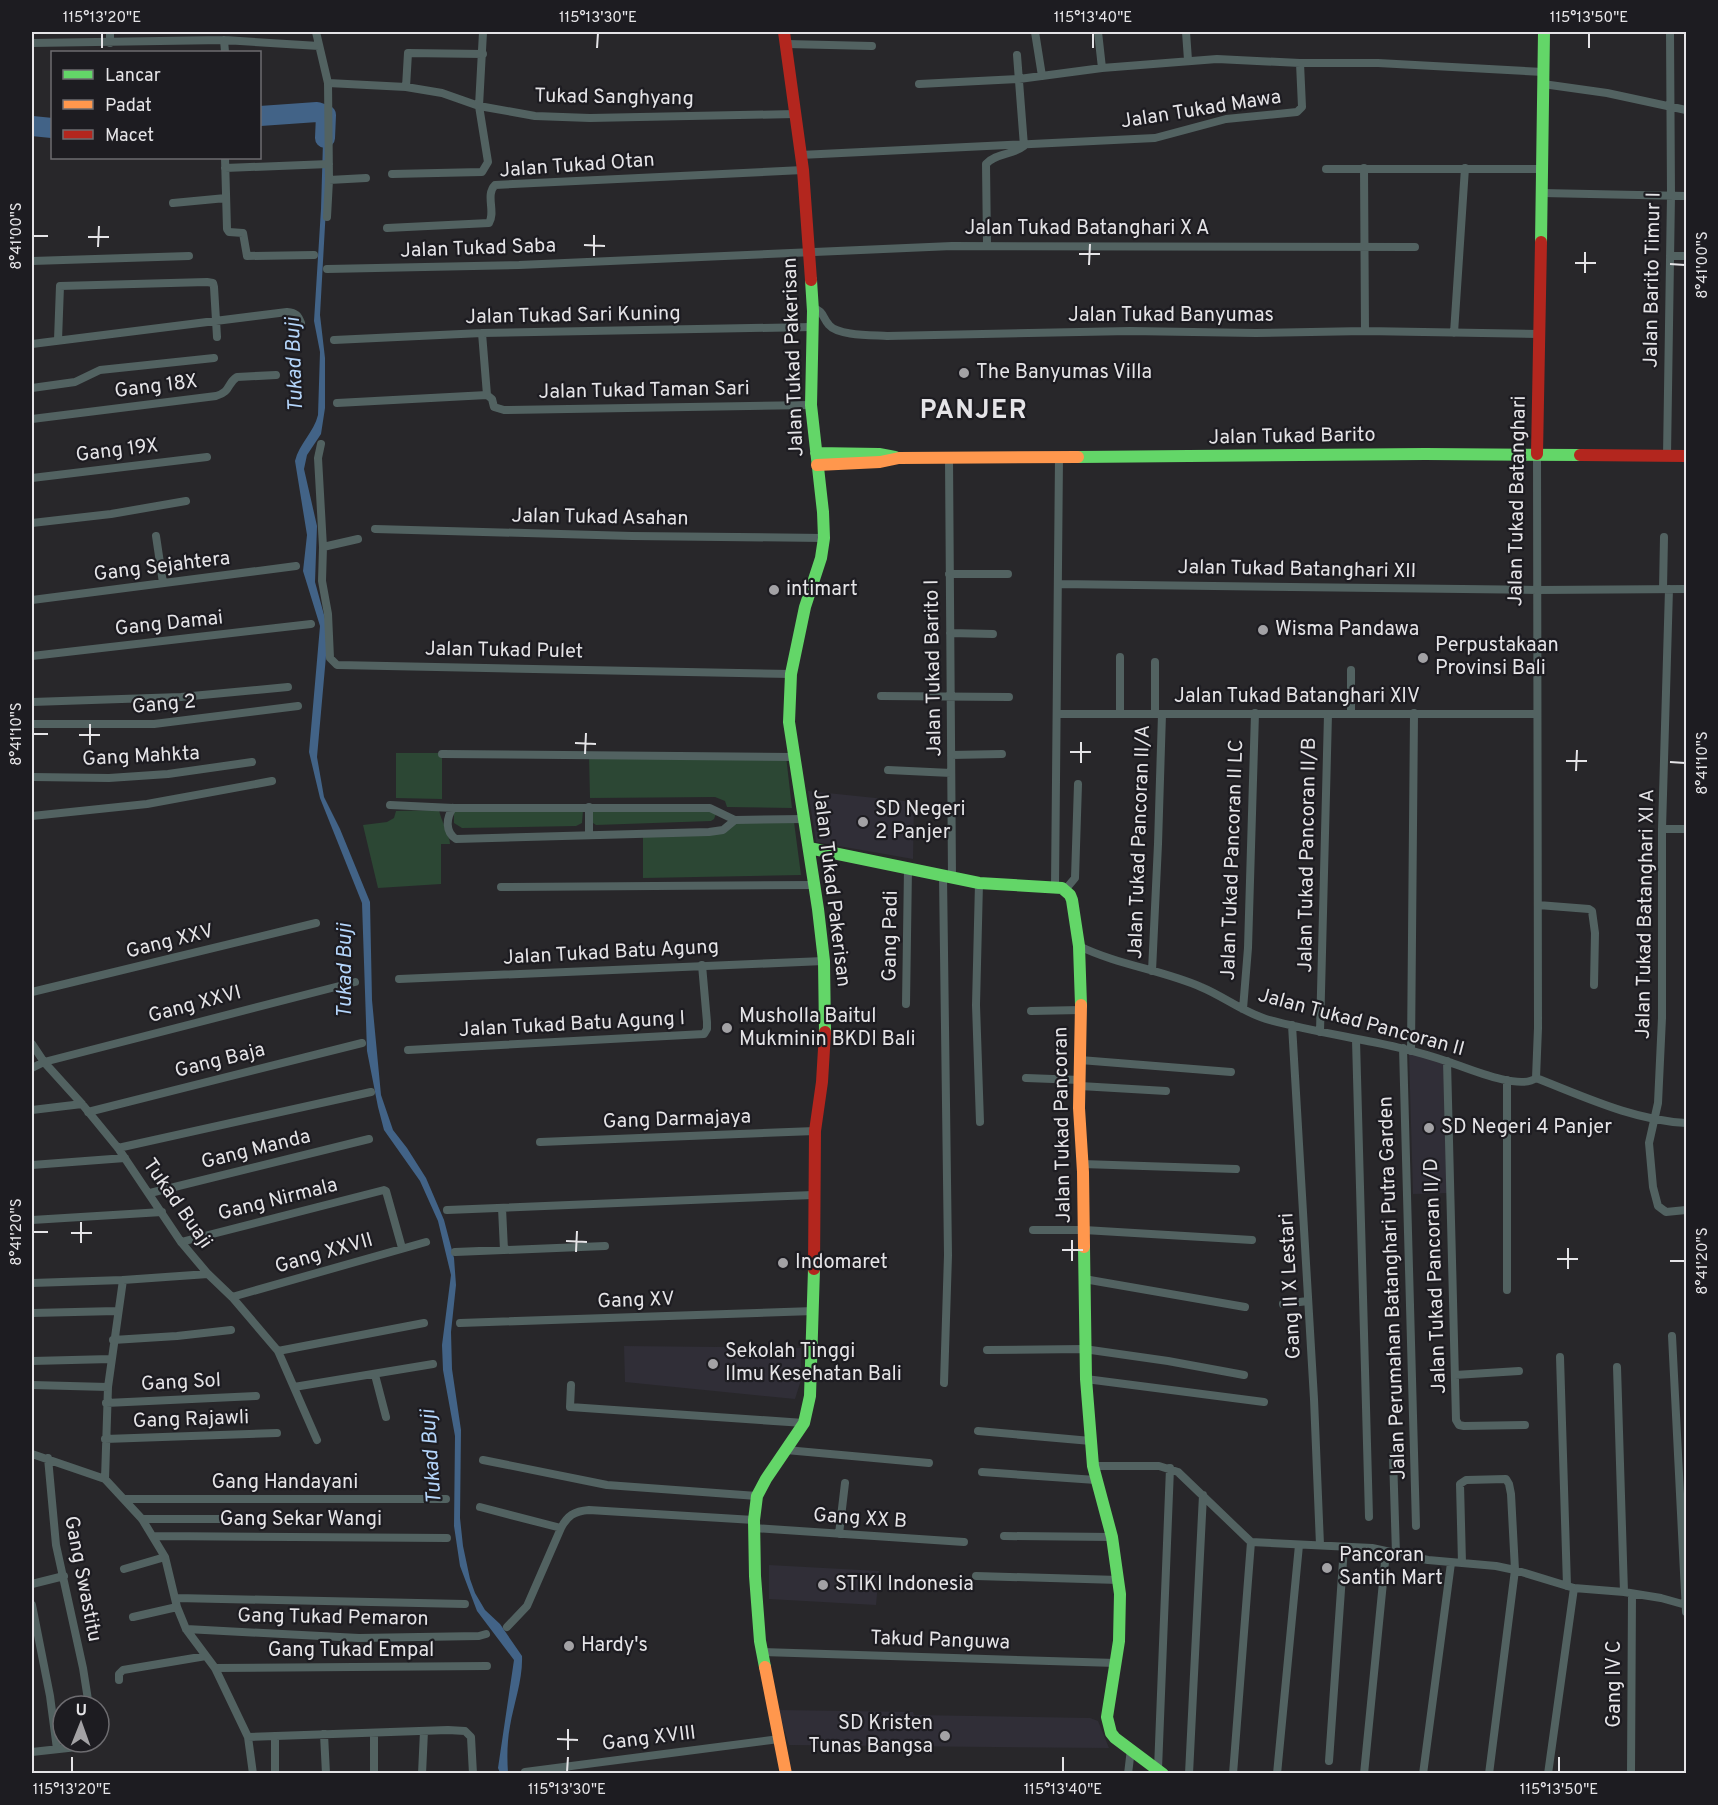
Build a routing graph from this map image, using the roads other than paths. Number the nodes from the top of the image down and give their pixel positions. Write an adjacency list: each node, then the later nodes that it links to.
1 (110, 32): 12 (street)
2 (316, 32): 13 (street)
3 (483, 32): 16 (street)
4 (1035, 32): 21 (street)
5 (1098, 32): 20 (street)
6 (1186, 32): 18 (street)
7 (1544, 32): 23 (street, Jalan Tukad Batanghari)
8 (1670, 32): 27 (street, Jalan Barito Timur I)
9 (785, 38): 14 (street); 30 (street, Jalan Tukad Pakerisan)
10 (224, 40): 12 (street); 13 (street); 15 (street)
11 (32, 43): 12 (street)
12 (110, 43)
13 (319, 46): 24 (street)
14 (872, 46)
15 (225, 51)
16 (483, 54): 26 (street); 28 (street)
17 (1017, 55): 22 (street)
18 (1188, 60): 19 (street, Jalan Tukad Mawa); 20 (street, Jalan Tukad Mawa)
19 (1300, 63): 23 (street, Jalan Tukad Mawa); 31 (street, Jalan Tukad Mawa)
20 (1102, 68): 21 (street, Jalan Tukad Mawa)
21 (1042, 76): 22 (street, Jalan Tukad Mawa)
22 (1019, 78): 25 (street, Jalan Tukad Mawa); 31 (street)
23 (1543, 78): 27 (street, Jalan Tukad Mawa); 39 (street, Jalan Tukad Batanghari)
24 (328, 83): 26 (street, Tukad Sanghyang); 34 (street)
25 (919, 84)
26 (405, 87): 28 (street, Tukad Sanghyang)
27 (1671, 105): 29 (street, Jalan Tukad Mawa); 45 (street, Jalan Barito Timur I)
28 (479, 106): 30 (street, Tukad Sanghyang); 41 (street)
29 (1686, 110)
30 (795, 114): 32 (street, Jalan Tukad Pakerisan)
31 (1024, 146): 32 (street, Jalan Tukad Mawa); 51 (street)
32 (800, 155): 40 (street, Jalan Tukad Pakerisan)
33 (225, 159): 35 (street)
34 (329, 164): 35 (street); 43 (street)
35 (225, 168): 47 (street)
36 (1364, 168): 37 (street); 38 (street); 52 (street)
37 (1465, 168): 39 (street); 67 (street)
38 (1326, 169)
39 (1541, 169): 44 (street, Jalan Tukad Batanghari)
40 (802, 170): 50 (street, Jalan Tukad Otan); 54 (street, Jalan Tukad Pakerisan)
41 (392, 174)
42 (366, 178): 43 (street)
43 (329, 180): 49 (street)
44 (1542, 193): 45 (street); 68 (street, Jalan Tukad Batanghari)
45 (1671, 195): 46 (street); 57 (street, Jalan Barito Timur I)
46 (1686, 196)
47 (226, 198): 48 (street); 55 (street)
48 (173, 203)
49 (327, 217)
50 (387, 228)
51 (987, 245): 52 (street, Jalan Tukad Batanghari X A); 54 (street, Jalan Tukad Batanghari X A)
52 (1365, 247): 53 (street, Jalan Tukad Batanghari X A); 65 (street)
53 (1415, 247)
54 (810, 253): 60 (street, Jalan Tukad Saba); 61 (street, Jalan Tukad Pakerisan)
55 (314, 255)
56 (189, 256): 59 (street)
57 (1670, 256): 58 (street); 82 (street, Jalan Barito Timur I)
58 (1686, 256)
59 (32, 261)
60 (327, 269)
61 (813, 308): 64 (street, Jalan Tukad Pakerisan); 65 (street, Jalan Tukad Banyumas)
62 (216, 320): 63 (street); 69 (street); 70 (street); 70 (street)
63 (301, 323)
64 (812, 327): 66 (street, Jalan Tukad Sari Kuning); 78 (street, Jalan Tukad Pakerisan)
65 (1365, 331): 67 (street, Jalan Tukad Banyumas)
66 (482, 333): 71 (street, Jalan Tukad Sari Kuning); 76 (street)
67 (1454, 333): 68 (street, Jalan Tukad Banyumas)
68 (1539, 334): 81 (street, Jalan Tukad Batanghari)
69 (217, 337)
70 (58, 340): 72 (street)
71 (334, 340)
72 (32, 344)
73 (214, 358): 75 (street)
74 (276, 375): 79 (street, Gang 18X)
75 (32, 388)
76 (487, 395): 77 (street); 78 (street, Jalan Tukad Taman Sari)
77 (337, 403)
78 (811, 405): 87 (street, Jalan Tukad Pakerisan)
79 (32, 419)
80 (321, 444): 96 (street, Jalan Tukad Pulet)
81 (1537, 454): 82 (street, Jalan Tukad Barito); 86 (street, Jalan Tukad Barito); 103 (street, Jalan Tukad Batanghari)
82 (1666, 456): 83 (street, Jalan Tukad Barito)
83 (1686, 456)
84 (207, 457): 88 (street, Gang 19X)
85 (949, 458): 86 (street, Jalan Tukad Barito); 87 (street, Jalan Tukad Barito); 98 (street, Jalan Tukad Barito I)
86 (1059, 458): 101 (street)
87 (816, 459): 94 (street, Jalan Tukad Pakerisan)
88 (32, 478)
89 (186, 501): 90 (street)
90 (32, 523)
91 (375, 529): 94 (street, Jalan Tukad Asahan)
92 (156, 536): 100 (street)
93 (1664, 537): 102 (street, Jalan Tukad Batanghari XI A)
94 (824, 538): 113 (street, Jalan Tukad Pakerisan)
95 (358, 539): 96 (street)
96 (323, 547): 113 (street, Jalan Tukad Pulet)
97 (296, 566): 100 (street, Gang Sejahtera)
98 (949, 574): 99 (street); 107 (street, Jalan Tukad Barito I)
99 (1008, 574)
100 (164, 583): 105 (street, Gang Sejahtera)
101 (1058, 584): 103 (street, Jalan Tukad Batanghari XII); 122 (street)
102 (1666, 589): 103 (street, Jalan Tukad Batanghari XII); 104 (street, Jalan Tukad Batanghari XII); 145 (street, Jalan Tukad Batanghari XI A)
103 (1537, 590): 127 (street, Jalan Tukad Batanghari)
104 (1686, 590)
105 (32, 600)
106 (311, 624): 109 (street, Gang Damai)
107 (950, 633): 108 (street); 116 (street, Jalan Tukad Barito I)
108 (993, 634)
109 (32, 656)
110 (1120, 657): 123 (street)
111 (1155, 662): 124 (street, Jalan Tukad Pancoran II/A)
112 (1351, 670): 126 (street)
113 (791, 674): 132 (street, Jalan Tukad Pakerisan)
114 (288, 687): 118 (street)
115 (881, 696): 116 (street)
116 (950, 697): 117 (street); 131 (street, Jalan Tukad Barito I)
117 (1009, 697)
118 (32, 702)
119 (298, 706): 128 (street, Gang 2)
120 (1255, 713): 124 (street, Jalan Tukad Batanghari XIV); 125 (street, Jalan Tukad Batanghari XIV); 166 (street, Jalan Tukad Pancoran II LC)
121 (1414, 713): 126 (street, Jalan Tukad Batanghari XIV); 127 (street, Jalan Tukad Batanghari XIV); 175 (street)
122 (1058, 714): 123 (street, Jalan Tukad Batanghari XIV); 154 (street)
123 (1120, 714): 124 (street, Jalan Tukad Batanghari XIV)
124 (1158, 714): 160 (street, Jalan Tukad Pancoran II/A)
125 (1328, 714): 126 (street, Jalan Tukad Batanghari XIV); 170 (street, Jalan Tukad Pancoran II/B)
126 (1351, 714)
127 (1536, 714): 155 (street, Jalan Tukad Batanghari)
128 (32, 724)
129 (442, 754): 132 (street)
130 (1002, 754): 131 (street)
131 (951, 755): 135 (street, Jalan Tukad Barito I)
132 (793, 757): 143 (street, Jalan Tukad Pakerisan)
133 (252, 762): 136 (street, Gang Mahkta)
134 (888, 770): 135 (street)
135 (951, 773): 150 (street, Jalan Tukad Barito I)
136 (32, 777)
137 (272, 781): 142 (street)
138 (1078, 784): 154 (street)
139 (390, 805): 141 (street)
140 (589, 807): 141 (street); 144 (street); 147 (street)
141 (453, 808): 147 (street)
142 (32, 816)
143 (804, 819): 144 (street); 148 (street, Jalan Tukad Pakerisan)
144 (735, 820): 147 (street)
145 (1662, 829): 146 (street); 190 (street, Jalan Tukad Batanghari XI A)
146 (1686, 829)
147 (589, 835)
148 (814, 848): 149 (street); 152 (street, Jalan Tukad Pakerisan)
149 (908, 868): 150 (street); 165 (street, Gang Padi)
150 (948, 877): 151 (street); 247 (street, Jalan Tukad Barito I)
151 (979, 883): 154 (street); 191 (street)
152 (814, 885): 153 (street); 158 (street, Jalan Tukad Pakerisan)
153 (501, 887)
154 (1060, 889): 157 (street, Jalan Tukad Pancoran)
155 (1538, 905): 163 (street); 182 (street, Jalan Tukad Batanghari)
156 (316, 924): 164 (street, Gang XXV)
157 (1079, 946): 160 (street, Jalan Tukad Pancoran II); 167 (street, Jalan Tukad Pancoran)
158 (824, 961): 159 (street, Jalan Tukad Batu Agung); 193 (street, Jalan Tukad Pakerisan)
159 (702, 965): 161 (street, Jalan Tukad Batu Agung); 174 (street, Jalan Tukad Batu Agung I)
160 (1152, 971): 166 (street, Jalan Tukad Pancoran II)
161 (399, 980)
162 (356, 982): 178 (street, Gang XXVI)
163 (1594, 985)
164 (32, 992)
165 (906, 1004)
166 (1243, 1009): 169 (street, Jalan Tukad Pancoran II)
167 (1081, 1010): 168 (street); 176 (street, Jalan Tukad Pancoran)
168 (1031, 1011)
169 (1292, 1025): 170 (street, Jalan Tukad Pancoran II); 223 (street, Gang II X Lestari)
170 (1320, 1032): 171 (street, Jalan Tukad Pancoran II)
171 (1356, 1040): 175 (street, Jalan Tukad Pancoran II); 280 (street)
172 (362, 1043): 189 (street, Gang Baja)
173 (32, 1044): 178 (street, Tukad Buaji)
174 (408, 1050)
175 (1407, 1050): 177 (street, Jalan Tukad Pancoran II); 284 (street, Jalan Perumahan Batanghari Putra Garden)
176 (1080, 1060): 180 (street); 184 (street, Jalan Tukad Pancoran)
177 (1447, 1061): 183 (street, Jalan Tukad Pancoran II); 245 (street, Jalan Tukad Pancoran II/D)
178 (44, 1062): 179 (street, Gang XXVI); 187 (street, Tukad Buaji)
179 (32, 1068)
180 (1231, 1072)
181 (1026, 1078): 184 (street)
182 (1536, 1078): 183 (street, Jalan Tukad Pancoran II); 190 (street)
183 (1507, 1080): 221 (street)
184 (1080, 1083): 185 (street); 198 (street, Jalan Tukad Pancoran)
185 (1166, 1090)
186 (371, 1092): 196 (street)
187 (82, 1104): 188 (street); 189 (street, Tukad Buaji)
188 (32, 1110)
189 (88, 1112): 196 (street, Tukad Buaji)
190 (1656, 1119): 192 (street); 205 (street, Jalan Tukad Batanghari XI A)
191 (980, 1122)
192 (1686, 1123)
193 (815, 1131): 195 (street, Gang Darmajaya); 202 (street, Jalan Tukad Pakerisan)
194 (369, 1139): 201 (street, Gang Manda)
195 (540, 1142)
196 (118, 1149): 197 (street, Tukad Buaji)
197 (125, 1158): 199 (street); 201 (street, Tukad Buaji)
198 (1082, 1164): 200 (street); 209 (street, Jalan Tukad Pancoran)
199 (32, 1165)
200 (1236, 1169)
201 (150, 1193): 206 (street, Tukad Buaji)
202 (813, 1196): 203 (street); 227 (street, Jalan Tukad Pakerisan)
203 (502, 1208): 204 (street); 215 (street)
204 (447, 1210)
205 (1686, 1210)
206 (162, 1212): 207 (street); 211 (street, Tukad Buaji)
207 (32, 1220)
208 (1033, 1230): 209 (street)
209 (1084, 1230): 210 (street); 218 (street, Jalan Tukad Pancoran)
210 (1252, 1240)
211 (181, 1242): 214 (street, Gang Nirmala); 217 (street, Tukad Buaji)
212 (426, 1242): 214 (street, Gang XXVII)
213 (605, 1246): 215 (street)
214 (402, 1248): 222 (street, Gang XXVII)
215 (504, 1250): 216 (street)
216 (455, 1252)
217 (208, 1274): 219 (street, Tukad Buaji); 222 (street)
218 (1084, 1279): 225 (street); 234 (street, Jalan Tukad Pancoran)
219 (123, 1280): 220 (street, Tukad Buaji); 226 (street)
220 (32, 1283)
221 (1508, 1290)
222 (232, 1297): 236 (street)
223 (1308, 1301): 224 (street); 294 (street, Gang II X Lestari)
224 (1283, 1304)
225 (1245, 1307)
226 (117, 1311): 228 (street); 233 (street)
227 (814, 1311): 230 (street, Gang XV); 256 (street, Jalan Tukad Pakerisan)
228 (32, 1313)
229 (424, 1323): 236 (street)
230 (460, 1323)
231 (231, 1330): 233 (street)
232 (1672, 1336): 312 (street)
233 (113, 1340): 238 (street)
234 (1084, 1349): 235 (street); 244 (street); 246 (street, Jalan Tukad Pancoran)
235 (987, 1350)
236 (278, 1351): 251 (street)
237 (1560, 1358): 307 (street)
238 (111, 1359): 239 (street); 250 (street)
239 (32, 1361)
240 (433, 1364): 243 (street)
241 (1617, 1367): 308 (street, Gang IV C)
242 (1519, 1371): 245 (street)
243 (375, 1375): 251 (street); 255 (street)
244 (1244, 1375)
245 (1455, 1375): 257 (street, Jalan Tukad Pancoran II/D)
246 (1086, 1379): 253 (street); 262 (street, Jalan Tukad Pancoran)
247 (944, 1383)
248 (32, 1385): 250 (street)
249 (571, 1385): 256 (street)
250 (108, 1387): 254 (street)
251 (294, 1387): 261 (street)
252 (256, 1396): 254 (street, Gang Sol)
253 (1264, 1402)
254 (106, 1403): 260 (street)
255 (386, 1417)
256 (804, 1423): 263 (street, Jalan Tukad Pakerisan)
257 (1525, 1425)
258 (978, 1431): 262 (street)
259 (277, 1433): 260 (street, Gang Rajawli)
260 (105, 1439): 272 (street)
261 (317, 1440)
262 (1091, 1441): 269 (street, Jalan Tukad Pancoran)
263 (786, 1450): 268 (street); 276 (street, Jalan Tukad Pakerisan)
264 (32, 1454): 266 (street)
265 (1393, 1456): 297 (street)
266 (48, 1458): 272 (street); 303 (street, Gang Swastitu)
267 (483, 1460): 276 (street)
268 (929, 1463)
269 (1093, 1466): 270 (street); 273 (street, Jalan Tukad Pancoran)
270 (1170, 1468): 275 (street); 336 (street)
271 (982, 1472): 273 (street)
272 (105, 1479): 277 (street)
273 (1096, 1480): 289 (street, Jalan Tukad Pancoran)
274 (845, 1483): 286 (street)
275 (1203, 1495): 292 (street); 345 (street)
276 (757, 1496): 283 (street, Jalan Tukad Pakerisan)
277 (124, 1499): 278 (street, Gang Handayani); 281 (street)
278 (446, 1499)
279 (480, 1507): 285 (street)
280 (1369, 1517)
281 (142, 1519): 282 (street); 287 (street)
282 (224, 1519)
283 (754, 1524): 285 (street, Gang XX B); 286 (street, Gang XX B); 317 (street, Jalan Tukad Pakerisan)
284 (1416, 1526)
285 (561, 1528): 314 (street)
286 (839, 1534): 291 (street, Gang XX B)
287 (154, 1536): 290 (street, Gang Sekar Wangi); 298 (street)
288 (1004, 1536): 289 (street)
289 (1112, 1537): 305 (street, Jalan Tukad Pancoran)
290 (447, 1538)
291 (964, 1542)
292 (1251, 1542): 293 (street); 346 (street)
293 (1299, 1545): 294 (street); 347 (street)
294 (1320, 1545): 295 (street)
295 (1344, 1546): 296 (street); 334 (street)
296 (1386, 1552): 297 (street); 348 (street)
297 (1396, 1554): 299 (street)
298 (165, 1557): 301 (street); 309 (street)
299 (1451, 1563): 300 (street); 349 (street)
300 (1462, 1563): 302 (street); 302 (street)
301 (124, 1569)
302 (1515, 1570): 307 (street); 350 (street)
303 (64, 1576): 306 (street); 323 (street, Gang Swastitu)
304 (976, 1576): 305 (street)
305 (1119, 1580): 319 (street, Jalan Tukad Pancoran)
306 (32, 1584)
307 (1571, 1587): 308 (street); 351 (street)
308 (1628, 1593): 312 (street); 352 (street, Gang IV C)
309 (176, 1602): 310 (street); 313 (street); 315 (street)
310 (465, 1604)
311 (32, 1605): 324 (street)
312 (1686, 1607)
313 (133, 1617)
314 (507, 1627)
315 (186, 1629): 316 (street, Gang Tukad Pemaron); 318 (street)
316 (482, 1635)
317 (762, 1652): 319 (street, Takud Panguwa); 330 (street, Jalan Tukad Pakerisan)
318 (206, 1656): 321 (street); 322 (street)
319 (1116, 1663): 331 (street, Jalan Tukad Pancoran)
320 (487, 1666): 321 (street, Gang Tukad Empal)
321 (215, 1668): 329 (street)
322 (119, 1680)
323 (86, 1694)
324 (51, 1704)
325 (424, 1731): 326 (street); 341 (street); 342 (street)
326 (374, 1733): 327 (street); 340 (street)
327 (324, 1734): 328 (street); 339 (street)
328 (275, 1736): 329 (street); 338 (street)
329 (248, 1737): 337 (street)
330 (778, 1739): 335 (street, Gang XVIII); 343 (street, Jalan Tukad Pakerisan)
331 (1131, 1749): 336 (street, Jalan Tukad Pancoran); 344 (street)
332 (51, 1750): 333 (street)
333 (32, 1752)
334 (1329, 1761)
335 (525, 1772)
336 (1161, 1772)
337 (253, 1773)
338 (275, 1773)
339 (326, 1773)
340 (375, 1773)
341 (422, 1773)
342 (473, 1773)
343 (786, 1773)
344 (1128, 1773)
345 (1189, 1773)
346 (1233, 1773)
347 (1277, 1773)
348 (1364, 1773)
349 (1423, 1773)
350 (1489, 1773)
351 (1548, 1773)
352 (1631, 1773)

